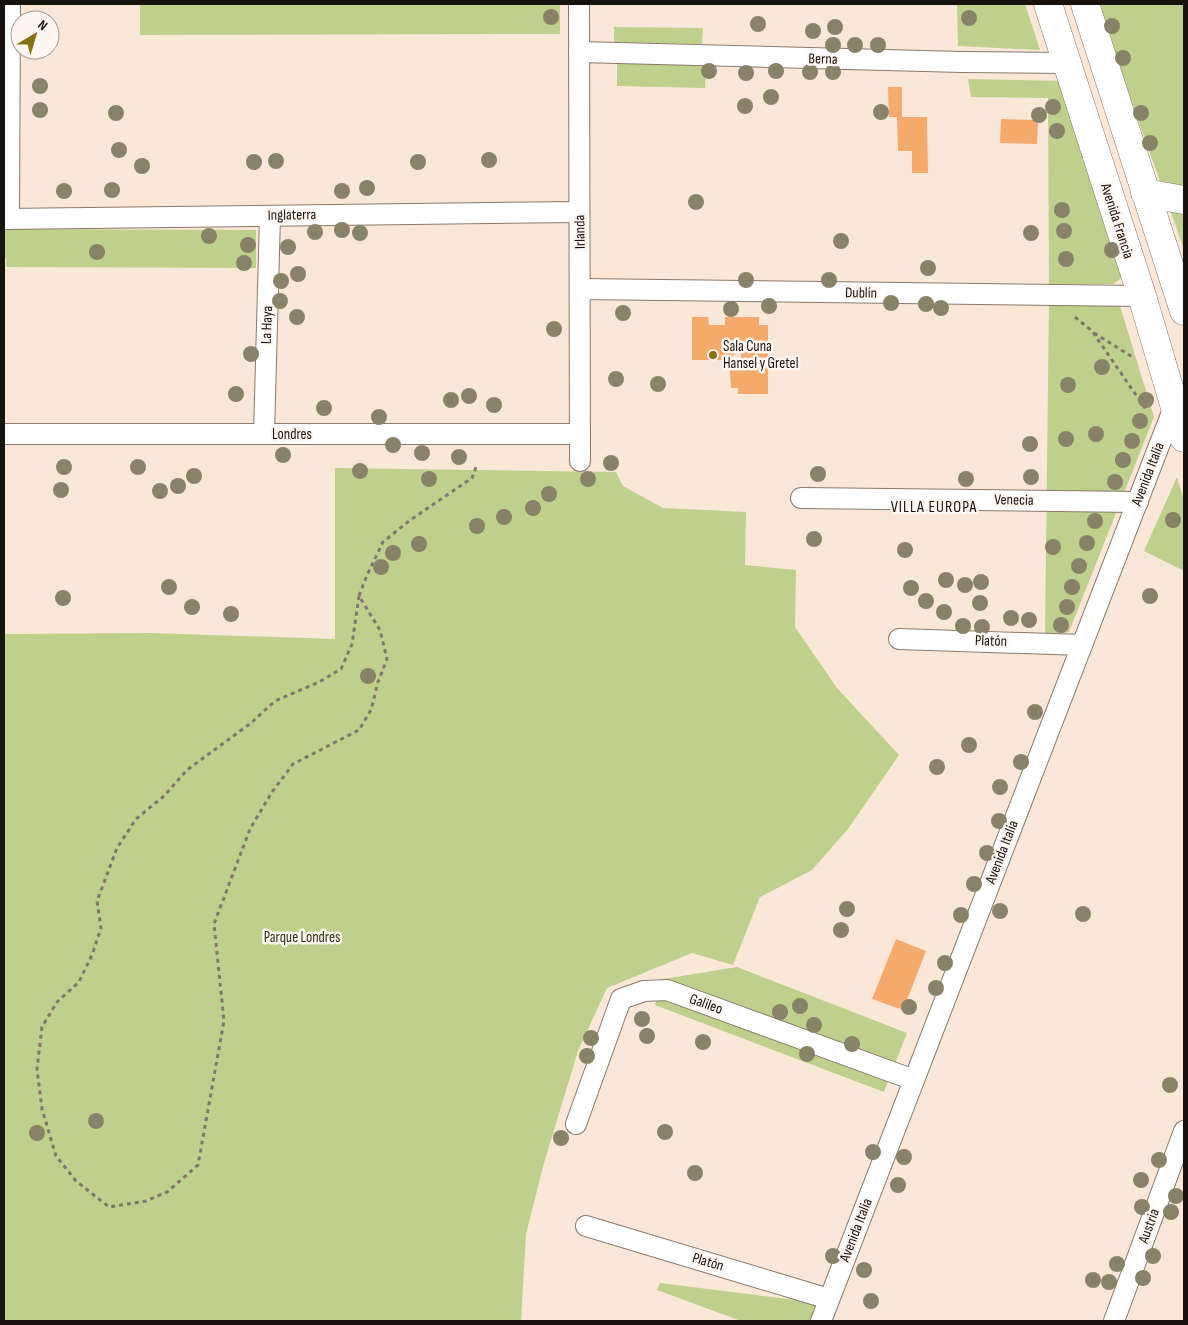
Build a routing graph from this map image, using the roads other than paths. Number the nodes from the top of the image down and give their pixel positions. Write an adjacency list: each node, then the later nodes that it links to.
1 (10, 4): 11 (street)
2 (579, 4): 5 (street, Irlanda)
3 (1048, 4): 6 (main road, Avenida Francia)
4 (1085, 4): 7 (main road)
5 (579, 52): 6 (street, Berna); 9 (street, Irlanda)
6 (1066, 63): 13 (main road, Avenida Francia)
7 (1145, 193): 8 (main road); 14 (main road)
8 (1184, 200)
9 (579, 212): 10 (street, Inglaterra); 12 (street, Irlanda)
10 (270, 216): 11 (street, Inglaterra); 17 (street, La Haya)
11 (7, 219)
12 (580, 289): 13 (street, Dublín); 18 (street, Irlanda)
13 (1142, 296): 15 (main road, Avenida Francia)
14 (1184, 311)
15 (1169, 401): 19 (main road, Avenida Francia); 22 (street, Avenida Italia)
16 (4, 434): 17 (street, Londres)
17 (264, 434): 18 (street, Londres)
18 (580, 434): 20 (street, Irlanda)
19 (1184, 438)
20 (580, 461)
21 (801, 498): 22 (street, Venecia)
22 (1138, 502): 24 (street, Avenida Italia)
23 (899, 639): 24 (street, Platón)
24 (1082, 645): 25 (street, Avenida Italia)
25 (914, 1080): 26 (street, Galileo); 29 (street, Avenida Italia)
26 (576, 1124)
27 (1184, 1132): 31 (street, Austria)
28 (586, 1226): 29 (street, Platón)
29 (829, 1299): 30 (street, Avenida Italia)
30 (821, 1321)
31 (1114, 1321)

